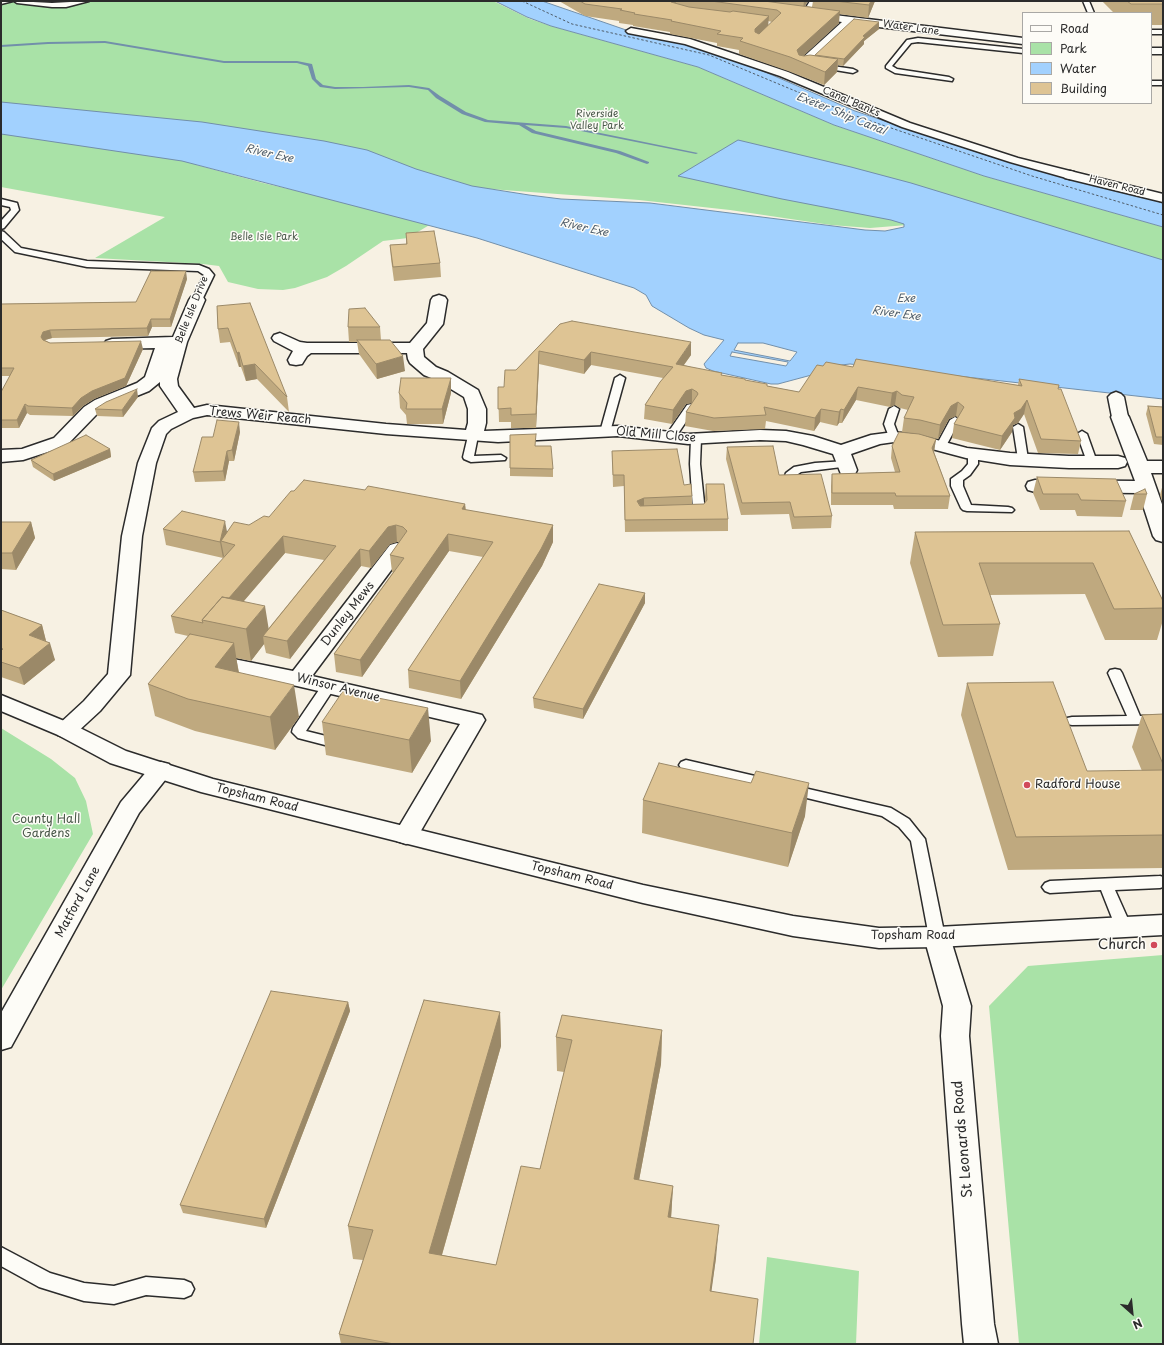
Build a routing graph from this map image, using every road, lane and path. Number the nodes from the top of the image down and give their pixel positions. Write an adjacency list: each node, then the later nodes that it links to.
1 (10, 1): 6 (lane)
2 (17, 1): 3 (lane)
3 (86, 1)
4 (813, 1): 8 (lane)
5 (1086, 1): 7 (lane)
6 (1, 2)
7 (1091, 12)
8 (801, 14): 9 (street, Water Lane)
9 (851, 20): 13 (street, Water Lane); 17 (street)
10 (631, 31): 22 (street, Canal Banks)
11 (1152, 32): 12 (lane)
12 (1163, 32)
13 (1022, 41)
14 (1022, 51): 19 (lane)
15 (1152, 51): 16 (street)
16 (1163, 51)
17 (803, 64): 18 (lane)
18 (853, 71)
19 (949, 79)
20 (1152, 83): 21 (lane)
21 (1163, 83)
22 (1070, 175): 23 (street, Haven Road)
23 (1163, 198)
24 (1, 202): 25 (lane)
25 (1, 226)
26 (1, 234): 27 (lane, Belle Isle Drive)
27 (197, 300): 30 (street, Belle Isle Drive)
28 (439, 300): 32 (street)
29 (280, 338): 32 (street)
30 (172, 343): 31 (street); 37 (street, Belle Isle Drive); 49 (street)
31 (97, 344)
32 (415, 348): 43 (street)
33 (620, 378): 41 (lane)
34 (1116, 397): 38 (street)
35 (692, 407): 44 (lane)
36 (894, 409): 45 (lane)
37 (188, 414): 43 (street, Trews Weir Reach); 72 (street, Trews Weir Reach)
38 (1120, 417): 55 (street)
39 (955, 420): 47 (lane)
40 (1018, 427): 51 (lane)
41 (605, 432): 43 (street, Old Mill Close); 44 (street, Old Mill Close)
42 (1082, 434): 53 (lane)
43 (473, 436): 50 (lane)
44 (671, 436): 46 (street, Old Mill Close)
45 (894, 437): 47 (street); 52 (street)
46 (696, 439): 52 (street, Old Mill Close); 61 (lane)
47 (941, 446): 48 (street)
48 (973, 454): 51 (street); 60 (lane)
49 (1, 456)
50 (501, 458)
51 (1022, 459): 53 (street)
52 (845, 462): 57 (lane)
53 (1092, 462): 54 (street)
54 (1118, 462)
55 (1140, 467): 56 (street); 59 (street)
56 (1163, 467)
57 (788, 481)
58 (1035, 486): 59 (street)
59 (1147, 486): 62 (street)
60 (1008, 510)
61 (676, 513)
62 (1163, 536)
63 (397, 549): 66 (street, Dunley Mews)
64 (188, 656): 66 (street, Winsor Avenue)
65 (1115, 673): 69 (lane)
66 (298, 678): 67 (street, Winsor Avenue)
67 (328, 687): 73 (lane); 76 (street, Winsor Avenue)
68 (1, 702): 72 (street, Topsham Road)
69 (1135, 720): 70 (lane); 71 (lane)
70 (1163, 720)
71 (1072, 721)
72 (66, 730): 75 (street, Topsham Road)
73 (325, 740)
74 (686, 765): 82 (lane)
75 (161, 770): 76 (street, Topsham Road); 83 (street, Matford Lane)
76 (406, 835): 82 (street, Topsham Road)
77 (1160, 882): 78 (lane)
78 (1106, 885): 79 (lane); 81 (lane)
79 (1050, 887)
80 (1163, 926): 81 (street, Topsham Road)
81 (1124, 928): 82 (street, Topsham Road)
82 (938, 937): 86 (street, St Leonards Road)
83 (1, 1039)
84 (1, 1256): 85 (lane)
85 (184, 1289)
86 (981, 1344)

